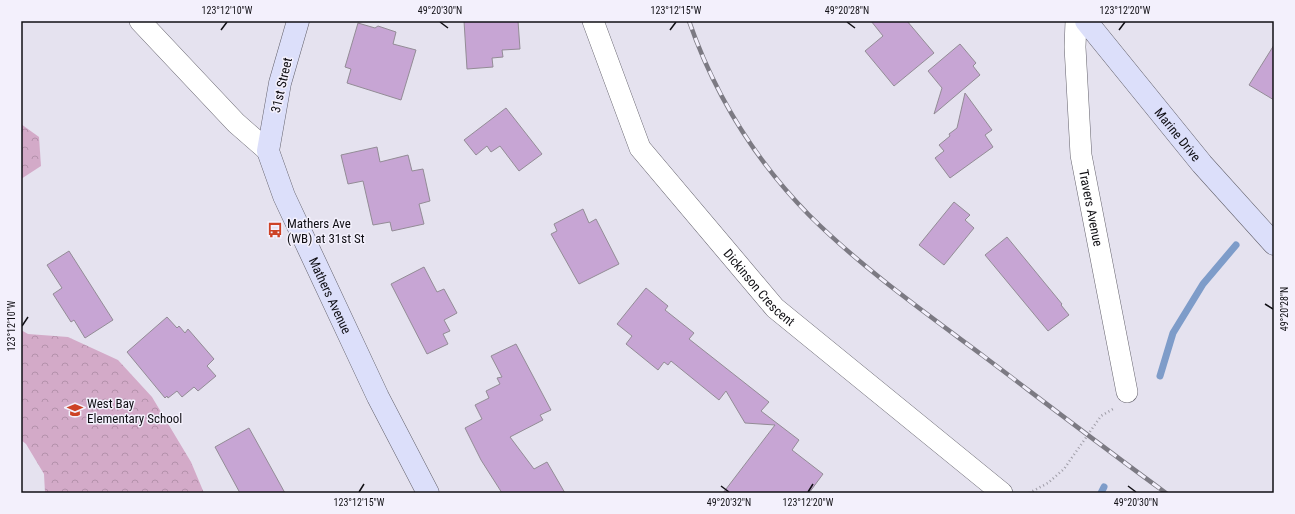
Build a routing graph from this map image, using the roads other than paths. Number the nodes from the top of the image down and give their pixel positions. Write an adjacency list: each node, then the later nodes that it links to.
1 (140, 21): 6 (street)
2 (298, 21): 6 (street, 31st Street)
3 (593, 21): 10 (street, Dickinson Crescent)
4 (1076, 21): 8 (street, Travers Avenue)
5 (1086, 21): 7 (street, Marine Drive)
6 (268, 150): 9 (street, Mathers Avenue)
7 (1274, 244)
8 (1127, 392)
9 (428, 493)
10 (1002, 493)

